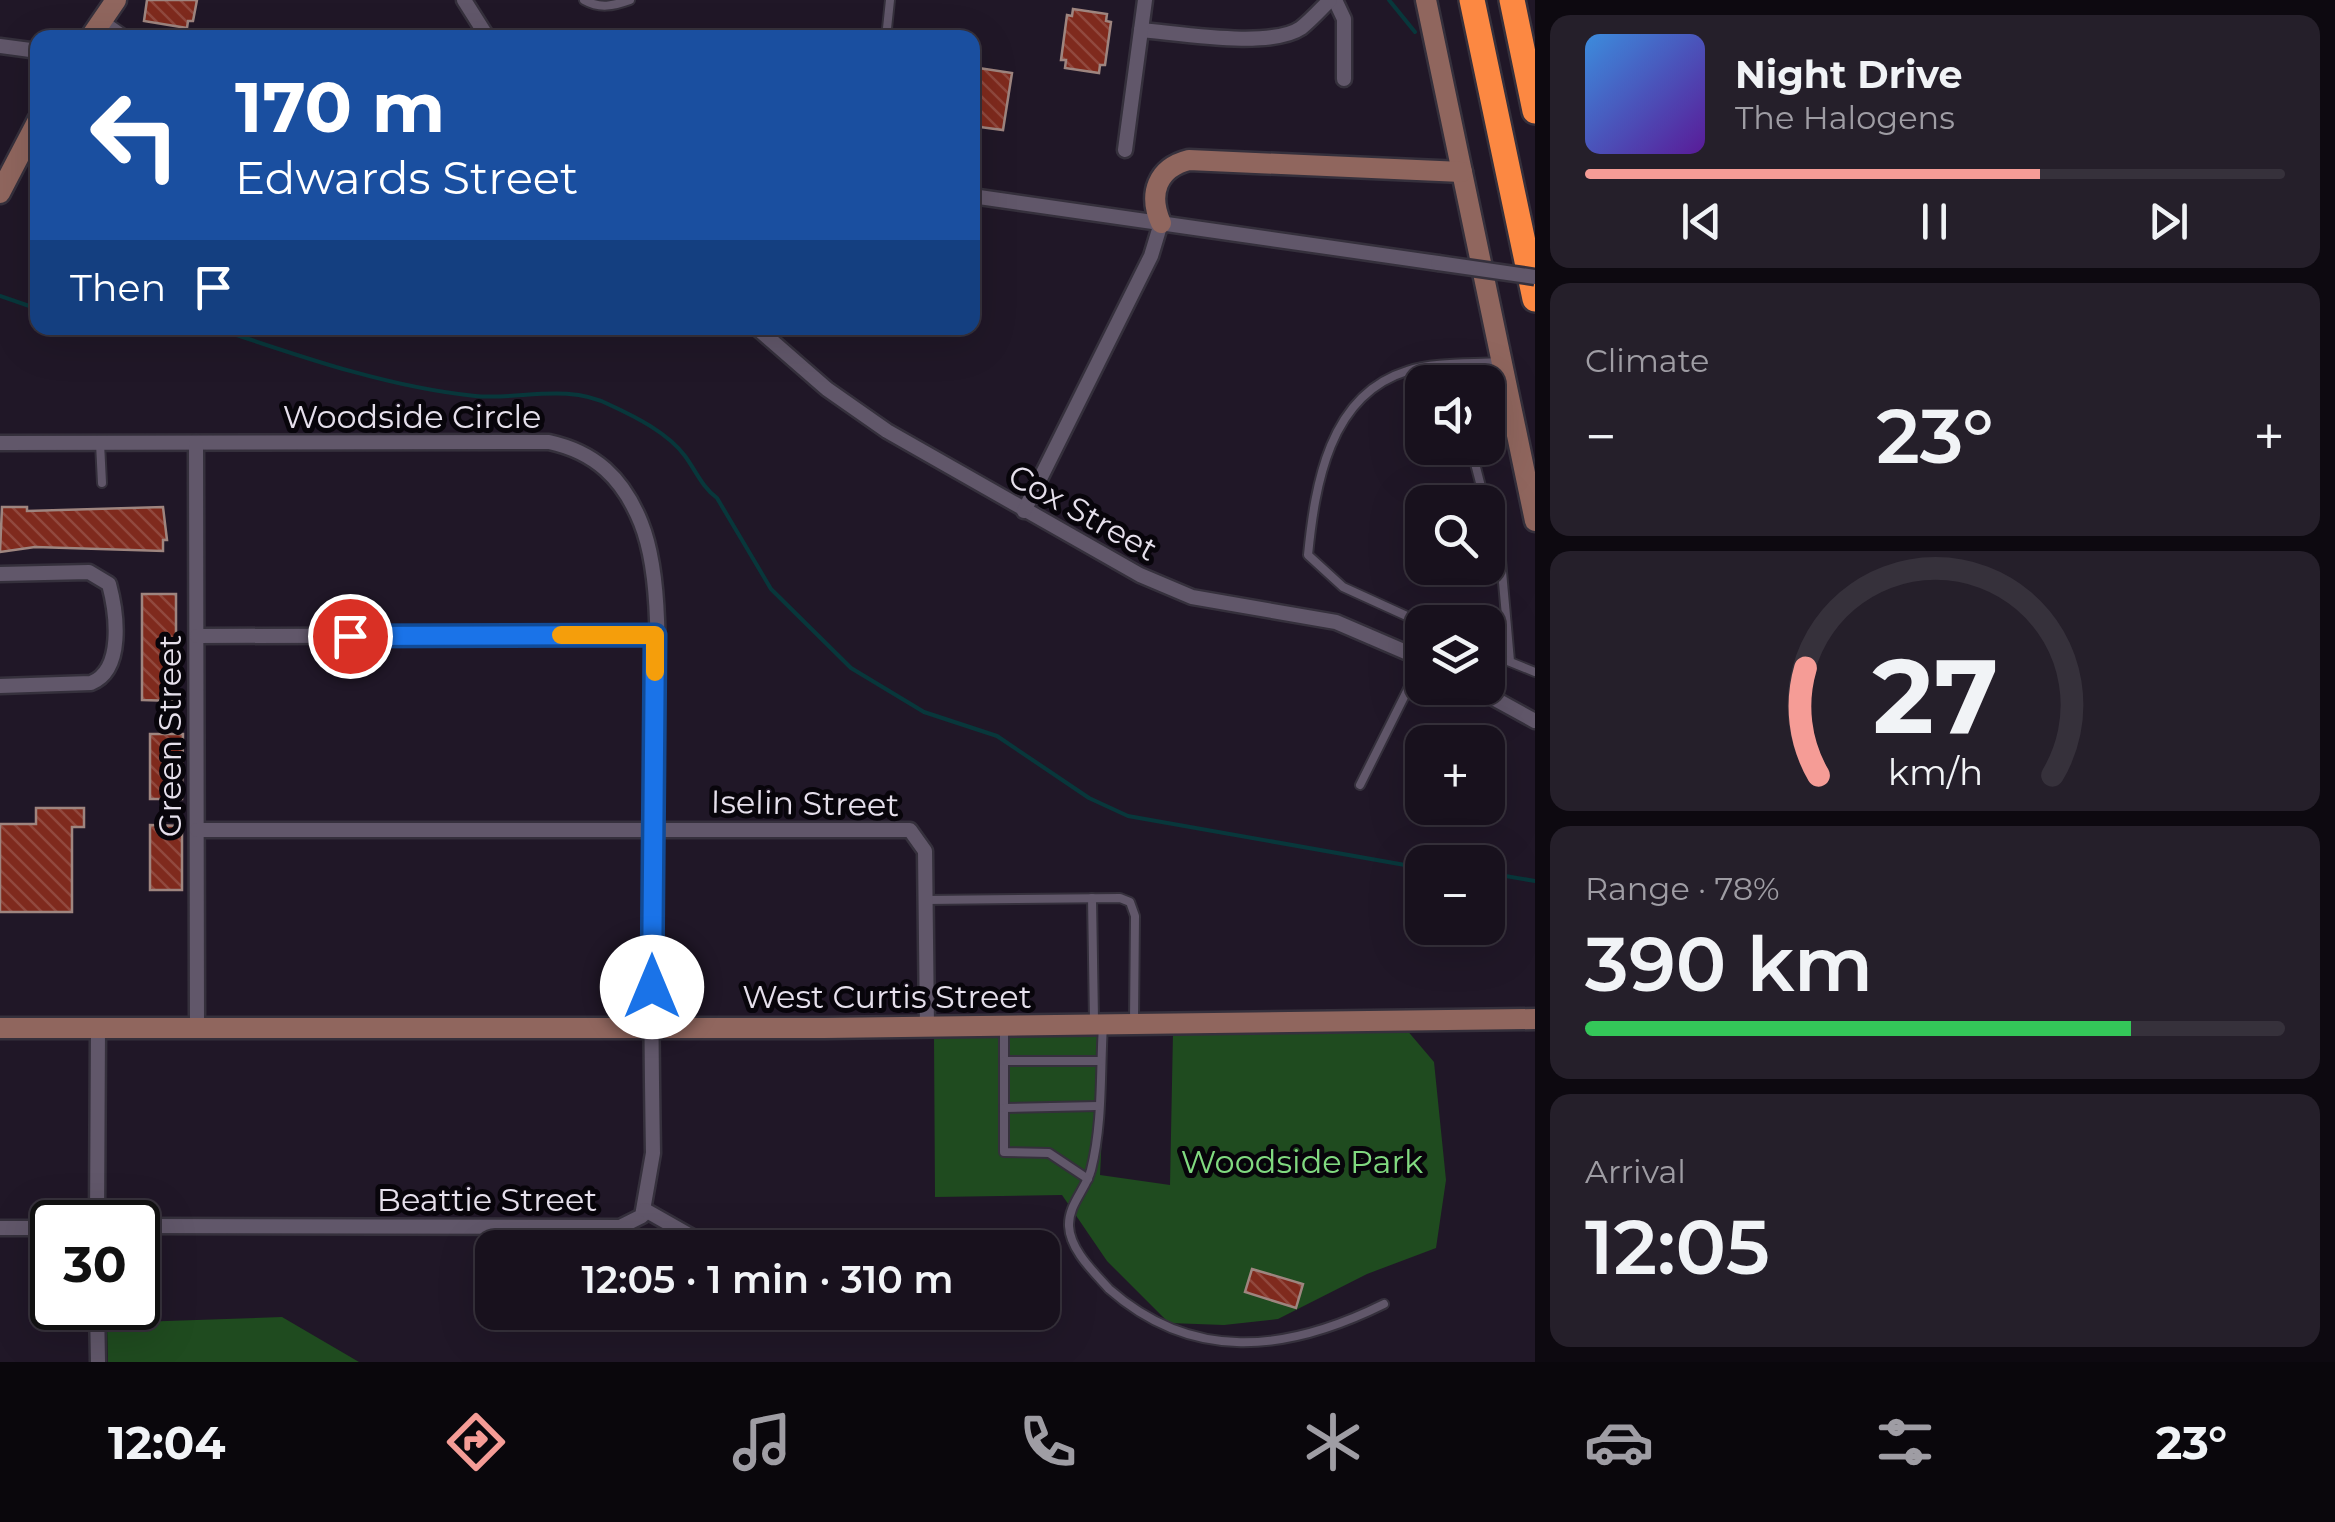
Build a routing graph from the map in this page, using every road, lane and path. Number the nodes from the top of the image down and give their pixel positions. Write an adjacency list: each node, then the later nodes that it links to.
1 (116, 0): 11 (street)
2 (464, 0): 14 (street)
3 (584, 0): 4 (lane)
4 (630, 0)
5 (890, 0): 15 (lane)
6 (1145, 0): 16 (street)
7 (1333, 0): 16 (street); 19 (street)
8 (1426, 0): 23 (street)
9 (1472, 0): 28 (highway)
10 (1512, 0): 20 (highway)
11 (103, 19): 12 (street); 13 (lane)
12 (95, 30)
13 (119, 30)
14 (483, 30)
15 (887, 30)
16 (1141, 30): 22 (street)
17 (0, 46): 18 (street)
18 (30, 50)
19 (1344, 79)
20 (1535, 111)
21 (30, 135): 24 (street)
22 (1125, 150)
23 (1462, 172): 26 (street); 30 (street)
24 (0, 193)
25 (980, 197): 26 (street)
26 (1161, 223): 27 (street, bridge); 37 (street)
27 (1535, 277)
28 (1535, 299)
29 (765, 335): 37 (street, Cox Street)
30 (1501, 362): 31 (lane); 38 (street)
31 (1462, 365)
32 (1405, 372): 41 (lane)
33 (100, 443): 34 (street, Woodside Circle); 35 (street, Woodside Circle); 36 (lane)
34 (196, 443): 42 (street, Woodside Circle); 43 (street, Green Street)
35 (0, 444)
36 (102, 482)
37 (1024, 511): 44 (street, Cox Street)
38 (1535, 521)
39 (0, 574): 48 (street)
40 (1503, 585): 46 (lane)
41 (1405, 615)
42 (655, 635): 43 (street); 53 (street, Woodside Circle)
43 (197, 636): 54 (street, Green Street)
44 (1405, 652)
45 (1505, 659): 46 (lane)
46 (1510, 661): 47 (lane)
47 (1535, 672)
48 (0, 686)
49 (1405, 694): 52 (lane)
50 (1505, 704): 51 (street)
51 (1535, 720)
52 (1360, 785)
53 (652, 828): 54 (street, Iselin Street); 56 (street, Iselin Street); 61 (street, Woodside Circle)
54 (197, 830): 65 (street, Green Street)
55 (1092, 898): 56 (lane); 58 (lane); 59 (lane)
56 (926, 900): 62 (street, Iselin Street)
57 (1535, 1019): 58 (street, West Curtis Street)
58 (1134, 1024): 59 (street, West Curtis Street)
59 (1098, 1025): 60 (street, West Curtis Street); 66 (lane)
60 (1004, 1026): 62 (street, West Curtis Street); 67 (lane)
61 (651, 1027): 62 (street, West Curtis Street); 65 (street, West Curtis Street); 72 (street, Beattie Street)
62 (927, 1027)
63 (0, 1028): 64 (street, West Curtis Street)
64 (98, 1028): 65 (street, West Curtis Street); 71 (street)
65 (197, 1028)
66 (1101, 1060): 67 (lane); 68 (lane)
67 (1004, 1061): 69 (lane)
68 (1098, 1106): 69 (lane); 70 (lane)
69 (1004, 1108): 70 (lane)
70 (1088, 1180): 79 (lane)
71 (98, 1200)
72 (645, 1210): 73 (street, Beattie Street); 76 (street)
73 (160, 1226)
74 (0, 1228): 75 (street)
75 (30, 1228)
76 (680, 1230)
77 (1384, 1304): 80 (lane)
78 (98, 1330): 81 (street)
79 (1180, 1343)
80 (1235, 1353)
81 (98, 1362)

